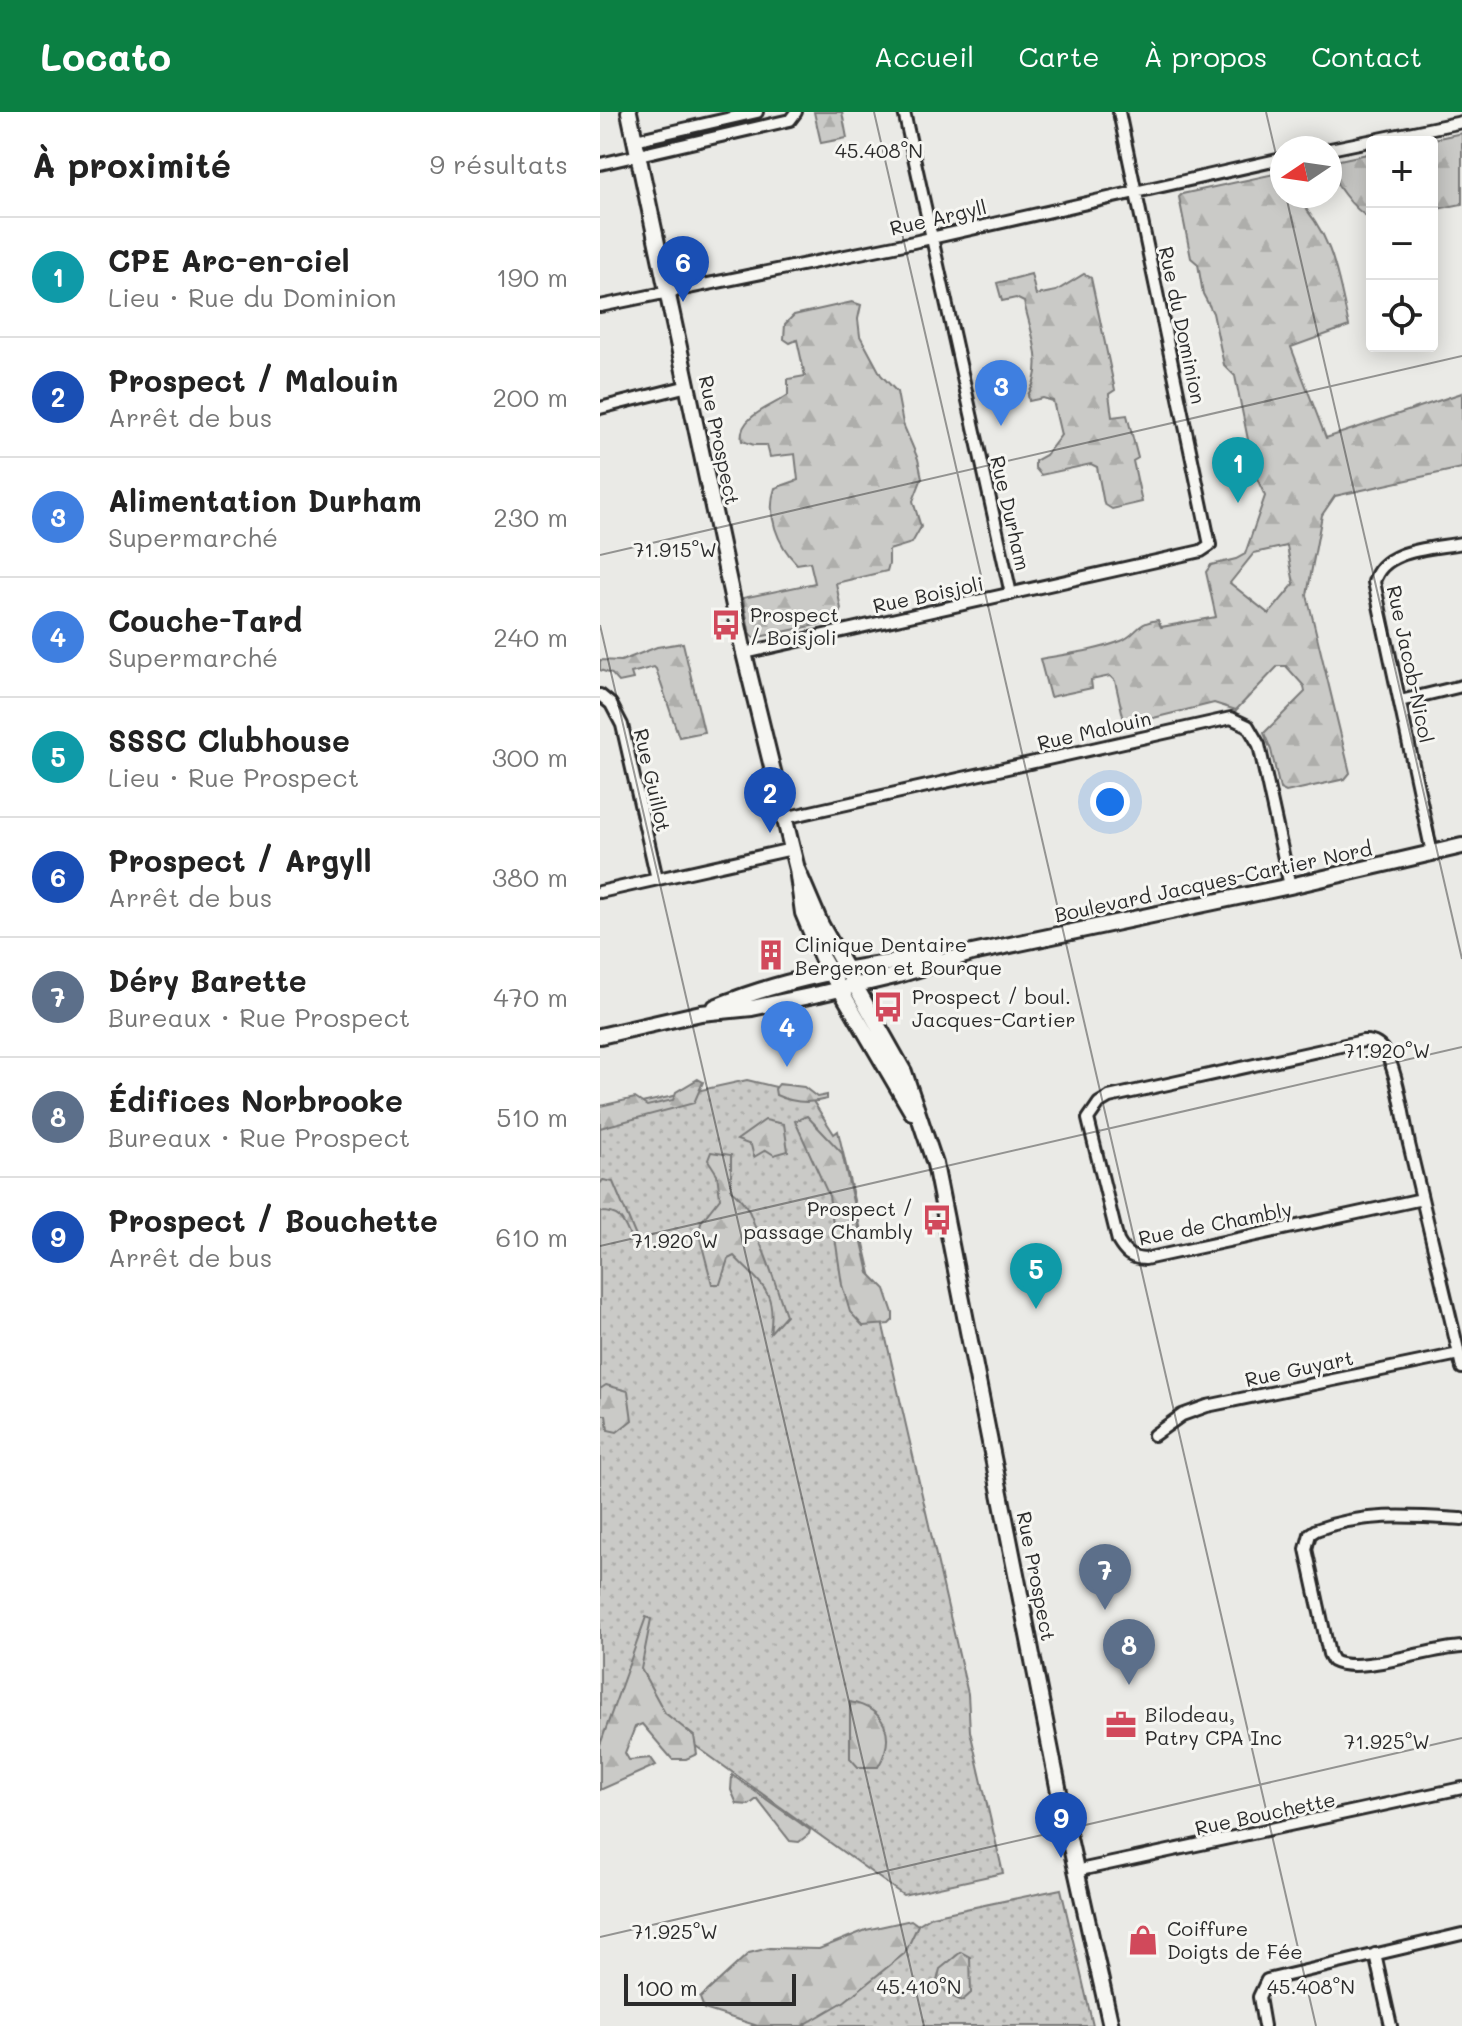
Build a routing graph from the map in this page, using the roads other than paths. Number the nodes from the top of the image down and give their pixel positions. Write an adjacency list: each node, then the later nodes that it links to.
1 (629, 112): 7 (street, Rue Prospect)
2 (757, 112): 7 (street)
3 (796, 112): 7 (street)
4 (904, 112): 12 (street, Rue Durham)
5 (1119, 112): 11 (street, Rue du Dominion)
6 (1462, 122): 8 (street)
7 (636, 147): 10 (street); 13 (street, Rue Prospect)
8 (1342, 147)
9 (1270, 162): 11 (street, Rue Argyll)
10 (600, 164)
11 (1136, 192): 12 (street, Rue Argyll); 18 (street, Rue du Dominion)
12 (931, 238): 13 (street, Rue Argyll); 19 (street, Rue Durham)
13 (667, 291): 14 (street, Rue Argyll); 15 (street, Rue Prospect)
14 (600, 306)
15 (688, 386): 16 (street); 20 (street, Rue Prospect)
16 (600, 408)
17 (1462, 543): 23 (street, Rue Jacob-Nicol)
18 (1210, 545): 19 (street, Rue Boisjoli)
19 (1011, 594): 20 (street, Rue Boisjoli)
20 (744, 653): 24 (street, Rue Prospect)
21 (1462, 686): 23 (street)
22 (600, 695): 29 (street, Rue Guillot)
23 (1400, 701): 27 (street, Rue Jacob-Nicol)
24 (784, 818): 26 (street, Rue Prospect); 30 (street, Rue Malouin)
25 (1462, 846): 27 (street, Boulevard Jacques-Cartier Nord)
26 (792, 849): 28 (street, Rue Prospect); 29 (street)
27 (1432, 853): 30 (street, Boulevard Jacques-Cartier Nord)
28 (797, 869): 33 (street, Rue Prospect); 34 (street, Rue Prospect)
29 (657, 879): 31 (street)
30 (1290, 886): 32 (street, Boulevard Jacques-Cartier Nord)
31 (600, 892)
32 (972, 953): 33 (street, Boulevard Jacques-Cartier Nord); 35 (street, Boulevard Jacques-Cartier Nord)
33 (848, 971): 34 (street, Boulevard Jacques-Cartier Nord); 35 (street, Rue Prospect)
34 (832, 974): 36 (street, Rue Prospect); 37 (street, Boulevard Jacques-Cartier Nord)
35 (857, 985): 36 (street, Boulevard Jacques-Cartier Nord); 39 (street, Rue Prospect)
36 (840, 989): 37 (street, Boulevard Jacques-Cartier Nord); 39 (street, Rue Prospect)
37 (701, 1013): 38 (street, Boulevard Jacques-Cartier Nord)
38 (600, 1036)
39 (924, 1134): 47 (street, Rue Prospect)
40 (1422, 1199): 40 (street, Rue de Chambly); 41 (street)
41 (1459, 1354): 42 (street); 43 (street, Rue Guyart)
42 (1462, 1368)
43 (1154, 1435)
44 (1462, 1519): 45 (street)
45 (1462, 1647)
46 (1462, 1788): 47 (street, Rue Bouchette)
47 (1075, 1871): 50 (street, Rue Prospect)
48 (1462, 1934): 49 (street)
49 (1375, 1954): 51 (street); 52 (street)
50 (1111, 2026)
51 (1264, 2026)
52 (1391, 2026)

